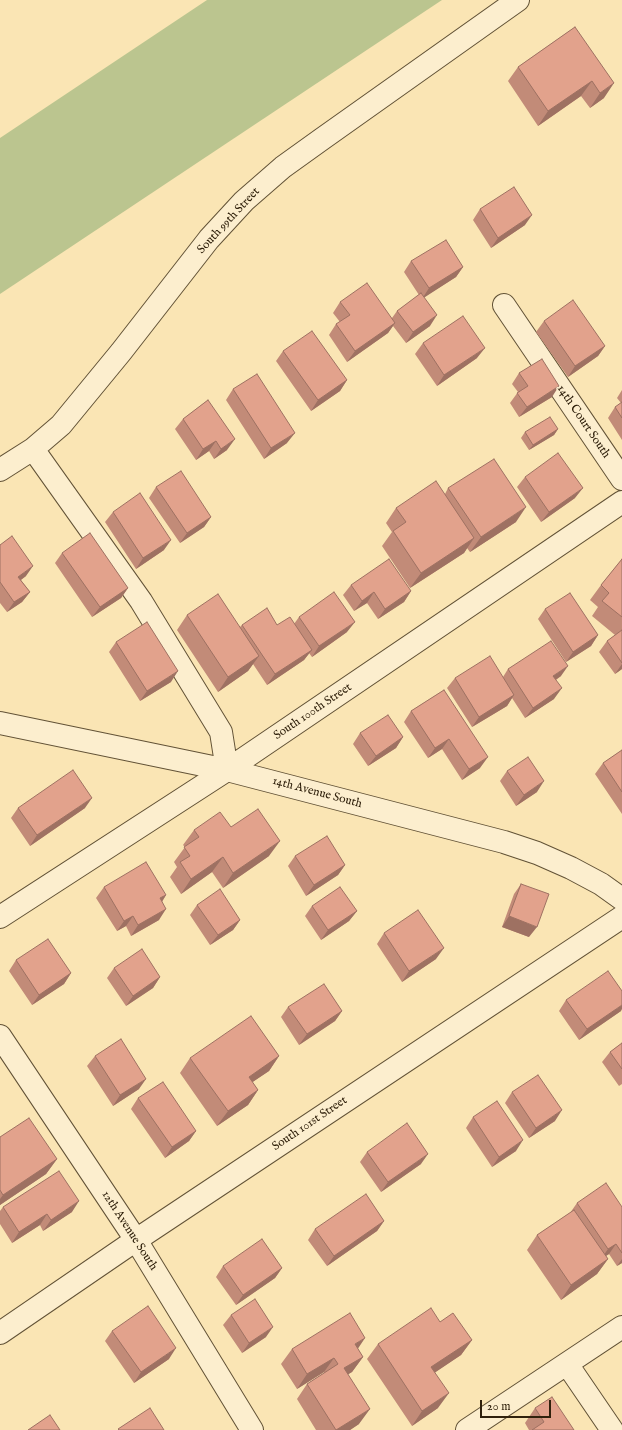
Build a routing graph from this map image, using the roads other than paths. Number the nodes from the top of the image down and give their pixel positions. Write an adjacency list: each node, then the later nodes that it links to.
1 (518, 0): 3 (street, South 99th Street)
2 (504, 305): 5 (street, 14th Court South)
3 (33, 449): 4 (street, South 99th Street); 8 (street)
4 (0, 470)
5 (622, 479)
6 (622, 502): 8 (street, South 100th Street)
7 (0, 723): 8 (street, 14th Avenue South)
8 (227, 770): 9 (street, 14th Avenue South); 10 (street, South 100th Street)
9 (622, 900)
10 (0, 917)
11 (622, 917): 13 (street, South 101st Street)
12 (0, 1036): 13 (street, 12th Avenue South)
13 (136, 1240): 15 (street, South 101st Street); 17 (street, 12th Avenue South)
14 (622, 1327): 16 (street)
15 (0, 1333)
16 (567, 1364): 18 (street); 19 (street)
17 (252, 1430)
18 (467, 1430)
19 (612, 1430)

